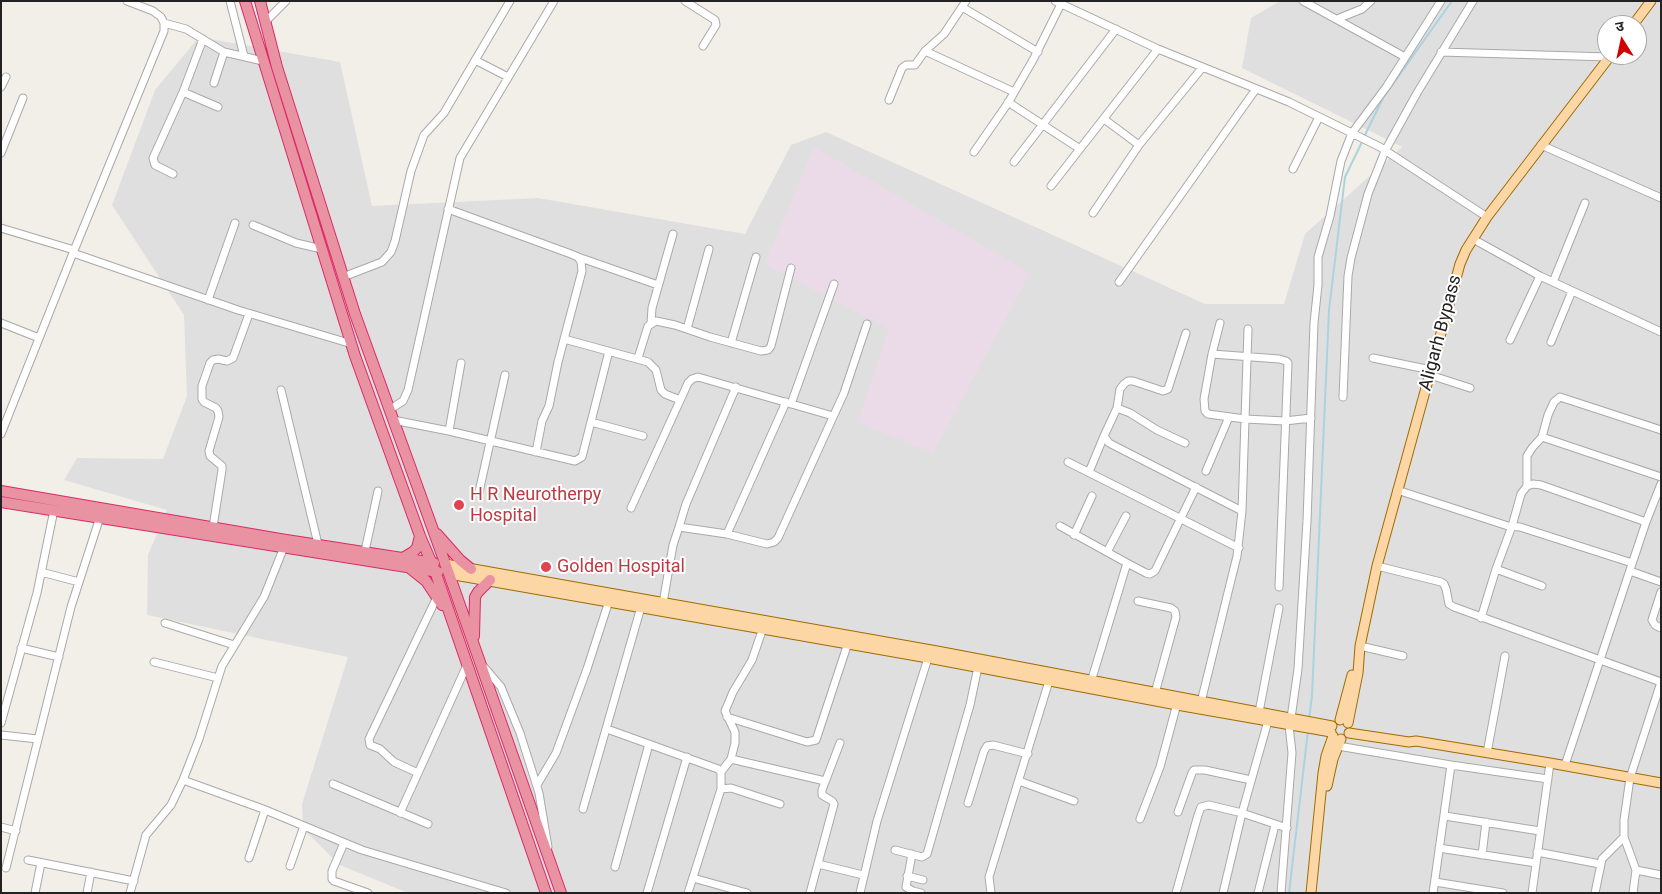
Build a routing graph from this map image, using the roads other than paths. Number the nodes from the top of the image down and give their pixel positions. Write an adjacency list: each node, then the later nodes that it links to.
1 (127, 1): 19 (street)
2 (230, 1): 28 (street)
3 (245, 1): 32 (highway)
4 (260, 1): 18 (highway)
5 (510, 1): 31 (street)
6 (554, 1): 36 (street)
7 (685, 1): 22 (street)
8 (1303, 1): 17 (street)
9 (1370, 1): 17 (street)
10 (1441, 1): 30 (street)
11 (1473, 1): 27 (street)
12 (1651, 1): 16 (main road)
13 (1058, 2): 20 (street); 26 (street)
14 (283, 3): 18 (street)
15 (964, 4): 24 (street); 26 (street)
16 (1640, 15)
17 (1337, 20): 30 (street)
18 (265, 22): 77 (highway)
19 (164, 23): 21 (street); 72 (street)
20 (1116, 29): 23 (street); 48 (street)
21 (202, 39): 25 (street); 40 (street)
22 (703, 46)
23 (1158, 49): 34 (street); 47 (street)
24 (925, 50): 41 (street); 43 (street)
25 (224, 52): 28 (street); 37 (street)
26 (1038, 52): 41 (street)
27 (1441, 52): 29 (street); 53 (street)
28 (244, 56): 32 (street)
29 (1597, 56)
30 (1405, 57): 49 (street)
31 (475, 60): 36 (street); 77 (street)
32 (263, 61): 70 (highway)
33 (1603, 65): 50 (main road, Aligarh Bypass)
34 (1202, 68): 39 (street); 51 (street)
35 (6, 77): 38 (street)
36 (508, 77): 62 (street)
37 (214, 83)
38 (1, 87)
39 (1256, 89): 46 (street); 78 (street)
40 (183, 92): 45 (street); 58 (street)
41 (1014, 92): 44 (street)
42 (23, 98): 55 (street)
43 (889, 100)
44 (1008, 102): 48 (street); 54 (street)
45 (218, 107)
46 (1319, 117): 49 (street); 57 (street)
47 (1104, 119): 51 (street); 52 (street)
48 (1043, 124): 52 (street); 56 (street)
49 (1355, 135): 53 (street); 117 (street)
50 (1541, 145): 60 (street); 64 (main road, Aligarh Bypass)
51 (1139, 146): 63 (street)
52 (1080, 149): 59 (street)
53 (1382, 149): 64 (street); 110 (street)
54 (974, 152)
55 (1, 153)
56 (1014, 162)
57 (1294, 169)
58 (173, 174)
59 (1051, 186)
60 (1661, 198)
61 (1586, 202): 79 (street)
62 (448, 209): 73 (street); 114 (street)
63 (1093, 213)
64 (1487, 217): 69 (main road, Aligarh Bypass)
65 (235, 222): 83 (street)
66 (253, 225): 70 (street)
67 (1, 228): 72 (street)
68 (672, 234): 81 (street)
69 (1473, 239): 76 (street); 105 (main road, Aligarh Bypass)
70 (322, 249): 98 (highway)
71 (709, 249): 89 (street)
72 (73, 251): 83 (street); 93 (street)
73 (578, 257): 81 (street); 94 (street)
74 (756, 257): 97 (street)
75 (791, 268): 97 (street)
76 (1540, 276): 79 (street); 95 (street)
77 (343, 277): 114 (highway)
78 (1119, 282)
79 (1553, 282): 82 (street)
80 (834, 284): 112 (street)
81 (658, 285): 86 (street)
82 (1572, 291): 91 (street); 96 (street)
83 (208, 300): 84 (street)
84 (249, 314): 98 (street); 154 (street)
85 (1, 323): 93 (street)
86 (651, 323): 89 (street); 102 (street)
87 (1220, 323): 100 (street)
88 (867, 324): 115 (street)
89 (687, 329): 97 (street)
90 (1248, 329): 101 (street)
91 (1661, 332)
92 (1186, 333): 113 (street)
93 (39, 338): 123 (street)
94 (564, 339): 99 (street); 129 (street)
95 (1510, 340)
96 (1551, 342)
97 (731, 343)
98 (352, 344): 158 (highway)
99 (610, 351): 102 (street); 120 (street)
100 (1212, 354): 101 (street); 116 (street)
101 (1248, 357): 118 (street); 119 (street)
102 (638, 358): 111 (street)
103 (1373, 358): 105 (street)
104 (461, 363): 122 (street)
105 (1431, 372): 108 (street); 137 (main road, Aligarh Bypass)
106 (506, 375): 127 (street)
107 (736, 387): 111 (street); 112 (street); 155 (street)
108 (1470, 388)
109 (281, 390): 159 (street)
110 (1343, 397)
111 (680, 400): 143 (street)
112 (788, 403): 115 (street); 156 (street)
113 (1117, 408): 125 (street); 128 (street)
114 (391, 415): 122 (street); 151 (highway)
115 (833, 416): 156 (street)
116 (1229, 417): 118 (street); 131 (street)
117 (1311, 418): 119 (street); 215 (street)
118 (1245, 419): 119 (street); 145 (street)
119 (1285, 421): 178 (street)
120 (591, 422): 124 (street); 129 (street)
121 (1661, 430): 126 (street)
122 (449, 431): 127 (street)
123 (1, 434)
124 (643, 436)
125 (1104, 436): 132 (street); 136 (street)
126 (1542, 438): 133 (street); 135 (street)
127 (491, 441): 129 (street); 140 (street)
128 (1185, 443)
129 (536, 452)
130 (1068, 462): 132 (street)
131 (1206, 471)
132 (1089, 472): 149 (street)
133 (1661, 477)
134 (1661, 484): 150 (street)
135 (1527, 486): 150 (street); 153 (street)
136 (1196, 487): 145 (street); 149 (street)
137 (1397, 490): 153 (street); 166 (main road, Aligarh Bypass)
138 (1, 491): 146 (highway)
139 (378, 491): 162 (street)
140 (479, 492)
141 (1092, 496): 157 (street)
142 (1, 502): 144 (highway)
143 (631, 508)
144 (54, 510): 148 (highway); 173 (street)
145 (1242, 512): 161 (street)
146 (124, 516): 148 (highway); 154 (highway); 160 (highway)
147 (1126, 516): 163 (street)
148 (100, 517): 175 (street)
149 (1180, 518): 161 (street); 165 (street)
150 (1646, 522): 169 (street)
151 (431, 525): 170 (highway); 171 (highway)
152 (1060, 526): 157 (street)
153 (1512, 526): 169 (street); 172 (street)
154 (213, 527): 159 (highway)
155 (679, 527): 156 (street); 183 (street)
156 (727, 534)
157 (1074, 535): 163 (street)
158 (420, 536): 164 (highway); 168 (highway)
159 (318, 544): 162 (highway)
160 (284, 547): 167 (highway); 192 (street)
161 (1239, 548): 211 (street)
162 (365, 551): 164 (highway)
163 (1107, 552): 165 (street)
164 (403, 558): 168 (highway)
165 (1127, 563): 208 (street)
166 (1378, 566): 187 (street); 195 (main road, Aligarh Bypass)
167 (409, 567): 168 (highway); 180 (highway)
168 (433, 567): 170 (highway); 186 (highway)
169 (1631, 567): 176 (street); 200 (street)
170 (447, 569): 171 (main road); 174 (main road); 193 (highway)
171 (471, 569): 183 (main road)
172 (1496, 569): 177 (street); 187 (street)
173 (41, 572): 175 (street); 194 (street)
174 (490, 580): 181 (main road); 193 (highway)
175 (79, 582): 198 (street)
176 (1661, 582)
177 (1542, 586)
178 (1279, 587)
179 (1661, 592): 190 (street)
180 (437, 597): 186 (highway); 232 (street)
181 (609, 601): 184 (main road); 241 (street)
182 (1138, 601): 209 (street)
183 (663, 603): 208 (main road)
184 (642, 607): 189 (main road); 218 (street)
185 (1279, 608): 212 (street)
186 (451, 618): 203 (highway)
187 (1481, 618): 200 (street)
188 (164, 623): 192 (street)
189 (763, 628): 191 (main road); 213 (street)
190 (1661, 628)
191 (848, 643): 199 (main road); 213 (street)
192 (234, 645): 205 (street)
193 (474, 646): 202 (highway)
194 (21, 648): 198 (street); 216 (street)
195 (1360, 650): 196 (street); 217 (main road, Aligarh Bypass)
196 (1403, 656)
197 (1505, 656): 224 (street)
198 (58, 657): 221 (street)
199 (928, 658): 204 (main road); 280 (street)
200 (1600, 660): 207 (street); 230 (street)
201 (154, 662): 205 (street)
202 (480, 663): 241 (street); 271 (highway)
203 (467, 665): 232 (street); 293 (highway)
204 (978, 667): 206 (main road); 266 (street)
205 (218, 678): 235 (street)
206 (1049, 681): 208 (main road); 225 (street)
207 (1661, 682): 233 (street)
208 (1090, 684): 209 (main road); 210 (main road)
209 (1155, 693): 210 (main road)
210 (1178, 702): 211 (main road); 214 (main road); 252 (street)
211 (1202, 702): 212 (main road)
212 (1258, 712): 215 (main road)
213 (726, 717): 227 (street)
214 (1268, 722): 215 (main road); 236 (street)
215 (1294, 722): 219 (main road); 258 (street)
216 (1, 723)
217 (1347, 726): 219 (main road); 219 (main road); 224 (main road)
218 (607, 729): 223 (street); 246 (street)
219 (1332, 733): 229 (street); 306 (main road)
220 (1, 735): 221 (street)
221 (38, 739): 259 (street)
222 (840, 743): 237 (street)
223 (649, 744): 226 (street); 276 (street)
224 (1487, 753): 228 (main road)
225 (1028, 754): 238 (street); 244 (street)
226 (687, 757): 231 (street); 295 (street)
227 (731, 759): 231 (street); 237 (street)
228 (1550, 763): 230 (main road); 234 (street)
229 (1451, 765): 234 (street); 251 (street)
230 (1565, 765): 233 (main road)
231 (721, 772): 242 (street)
232 (418, 773): 249 (street)
233 (1630, 778): 239 (main road); 261 (street)
234 (1548, 779): 260 (street)
235 (183, 780): 247 (street); 285 (street)
236 (1251, 780): 248 (street); 250 (street)
237 (825, 781): 273 (street)
238 (1019, 781): 243 (street); 301 (street)
239 (1661, 783)
240 (333, 784): 249 (street)
241 (537, 786): 271 (street)
242 (721, 789): 245 (street); 283 (street)
243 (1074, 801)
244 (968, 803)
245 (780, 804)
246 (583, 809)
247 (265, 810): 256 (street); 268 (street)
248 (1178, 812)
249 (400, 813): 254 (street)
250 (1242, 813): 255 (street); 302 (street); 303 (street)
251 (1445, 816): 253 (street); 263 (street)
252 (1140, 819)
253 (1486, 822): 260 (street); 267 (street)
254 (428, 824)
255 (1275, 825): 258 (street); 304 (street)
256 (304, 826): 262 (street); 275 (street)
257 (1, 827): 259 (street)
258 (1287, 828): 305 (street)
259 (16, 831): 277 (street)
260 (1540, 831): 265 (street)
261 (1624, 836): 274 (street); 278 (street)
262 (344, 843): 287 (street); 292 (street)
263 (1439, 848): 267 (street); 286 (street)
264 (895, 850): 266 (street)
265 (1537, 852): 272 (street); 274 (street)
266 (912, 854): 282 (street)
267 (1482, 855): 272 (street)
268 (249, 858)
269 (28, 860): 270 (street)
270 (41, 863): 279 (street); 288 (street)
271 (551, 863): 294 (highway)
272 (1536, 863): 309 (street)
273 (818, 864): 280 (street); 298 (street)
274 (1600, 864): 310 (street)
275 (290, 866)
276 (615, 867)
277 (6, 868)
278 (1636, 870): 281 (street); 311 (street)
279 (91, 872): 285 (street); 289 (street)
280 (863, 875): 299 (street)
281 (1661, 875)
282 (907, 876): 284 (street); 300 (street)
283 (693, 878): 296 (street); 297 (street)
284 (923, 880)
285 (134, 881): 290 (street)
286 (1435, 882): 307 (street); 308 (street)
287 (353, 891): 291 (street)
288 (36, 893)
289 (86, 893)
290 (130, 893)
291 (368, 893)
292 (506, 893)
293 (546, 893)
294 (561, 893)
295 (647, 893)
296 (688, 893)
297 (746, 893)
298 (810, 893)
299 (860, 893)
300 (921, 893)
301 (990, 893)
302 (1176, 893)
303 (1223, 893)
304 (1258, 893)
305 (1281, 893)
306 (1310, 893)
307 (1433, 893)
308 (1503, 893)
309 (1532, 893)
310 (1595, 893)
311 (1633, 893)

